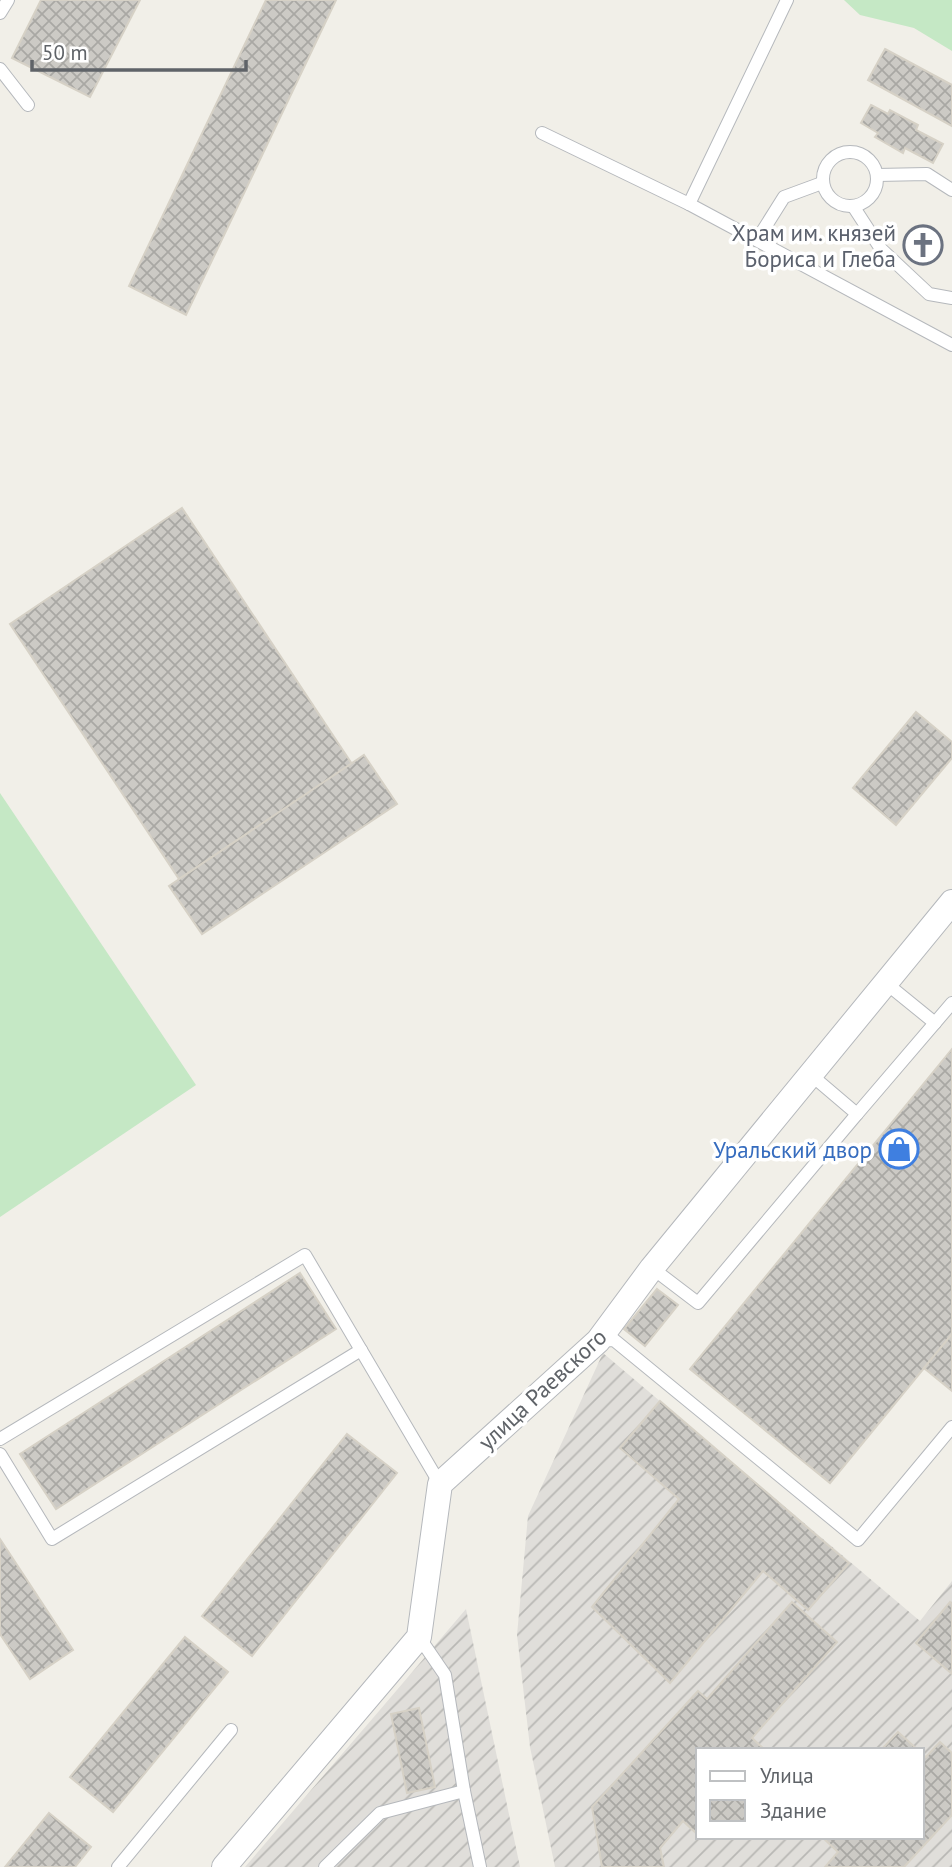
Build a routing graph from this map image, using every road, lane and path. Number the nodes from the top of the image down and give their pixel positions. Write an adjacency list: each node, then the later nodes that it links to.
1 (8, 0): 3 (lane)
2 (786, 0): 10 (lane)
3 (0, 13)
4 (0, 69): 5 (lane)
5 (28, 106)
6 (542, 133): 10 (lane)
7 (877, 175): 8 (lane); 9 (lane); 11 (lane)
8 (822, 183): 11 (lane); 12 (lane)
9 (952, 190)
10 (689, 204): 12 (lane)
11 (853, 206): 13 (lane)
12 (757, 240): 14 (lane)
13 (952, 298)
14 (952, 345)
15 (952, 902): 16 (street, улица Раевского)
16 (887, 984): 18 (lane); 19 (street, улица Раевского)
17 (952, 1003): 18 (lane)
18 (935, 1023): 20 (lane)
19 (810, 1074): 20 (lane); 21 (street, улица Раевского)
20 (856, 1114): 21 (lane)
21 (652, 1268): 22 (street, улица Раевского)
22 (598, 1341): 24 (lane); 27 (street, улица Раевского)
23 (361, 1350): 25 (lane); 26 (lane); 27 (lane)
24 (952, 1427)
25 (0, 1439)
26 (0, 1454)
27 (440, 1484): 28 (street)
28 (419, 1637): 30 (lane); 32 (street)
29 (231, 1730): 31 (lane)
30 (464, 1791): 33 (lane); 34 (lane)
31 (118, 1867)
32 (224, 1867)
33 (325, 1867)
34 (480, 1867)

